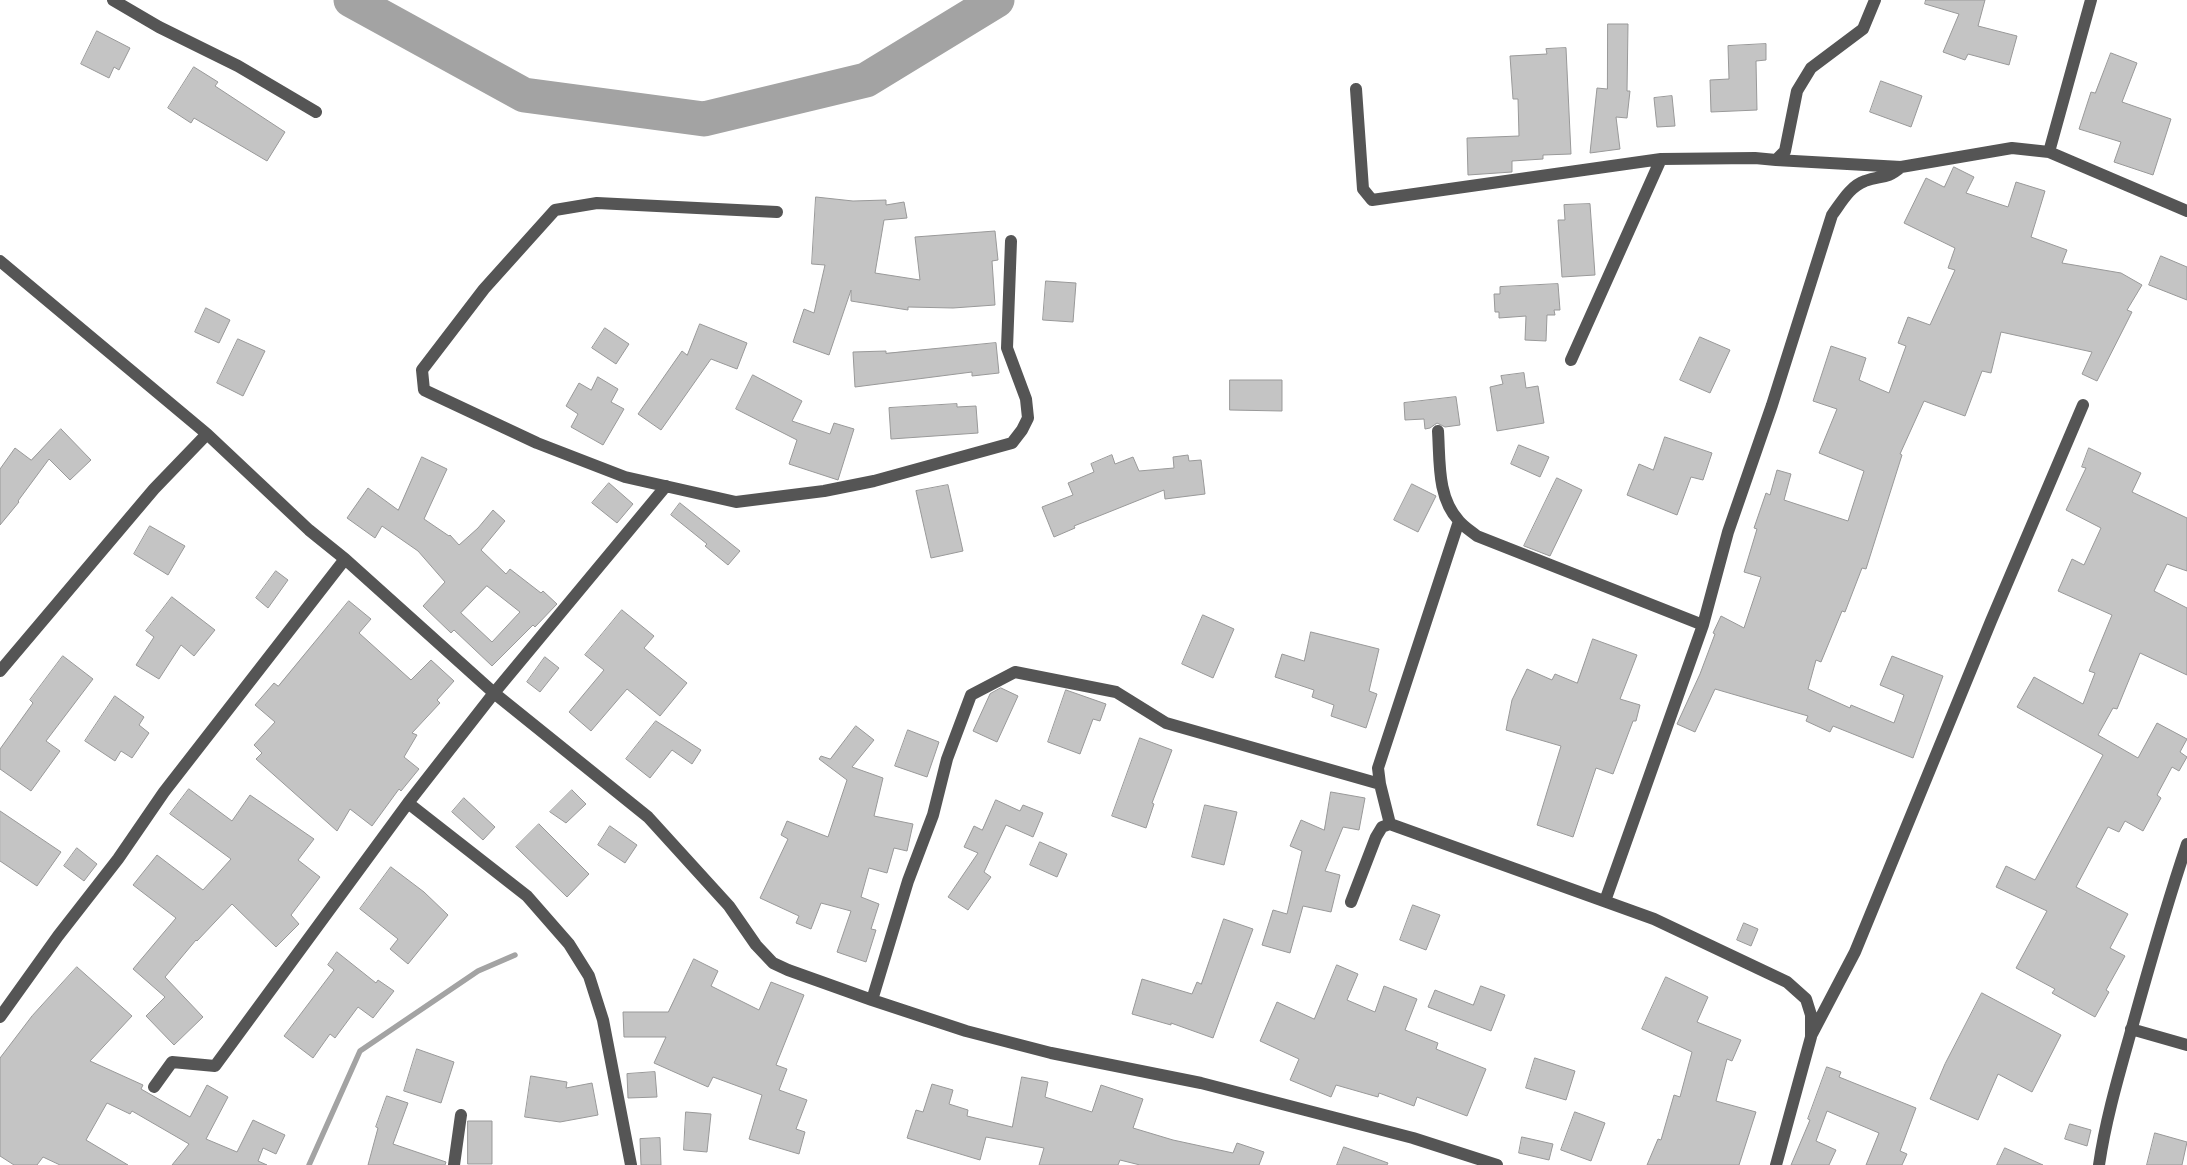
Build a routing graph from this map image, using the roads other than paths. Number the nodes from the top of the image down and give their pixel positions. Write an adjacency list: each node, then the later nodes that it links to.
1 (113, 0): 5 (street)
2 (1876, 0): 8 (street)
3 (2091, 0): 6 (street)
4 (1356, 89): 7 (street)
5 (316, 112)
6 (2049, 152): 9 (street); 10 (street)
7 (1661, 159): 8 (street); 14 (street)
8 (1776, 160): 9 (street)
9 (1901, 167): 21 (street)
10 (2187, 211)
11 (777, 212): 18 (street)
12 (1011, 241): 18 (street)
13 (0, 261): 17 (street)
14 (1572, 360)
15 (2083, 405): 33 (street)
16 (1438, 431): 19 (street)
17 (207, 434): 20 (street); 22 (street)
18 (666, 486): 23 (street)
19 (1459, 521): 21 (street); 24 (street)
20 (346, 559): 23 (street); 31 (street)
21 (1703, 625): 28 (street)
22 (0, 671)
23 (494, 693): 25 (street); 30 (street)
24 (1380, 784): 26 (street); 30 (street)
25 (408, 803): 35 (street); 38 (street)
26 (1390, 824): 28 (street); 29 (street)
27 (2187, 844): 32 (street)
28 (1605, 901): 33 (street)
29 (1351, 902)
30 (872, 1000): 39 (street)
31 (0, 1017)
32 (2131, 1029): 34 (street); 41 (street)
33 (1811, 1036): 40 (street)
34 (2187, 1045)
35 (154, 1087)
36 (460, 1115): 37 (street)
37 (454, 1165)
38 (630, 1165)
39 (1497, 1165)
40 (1776, 1165)
41 (2100, 1165)

